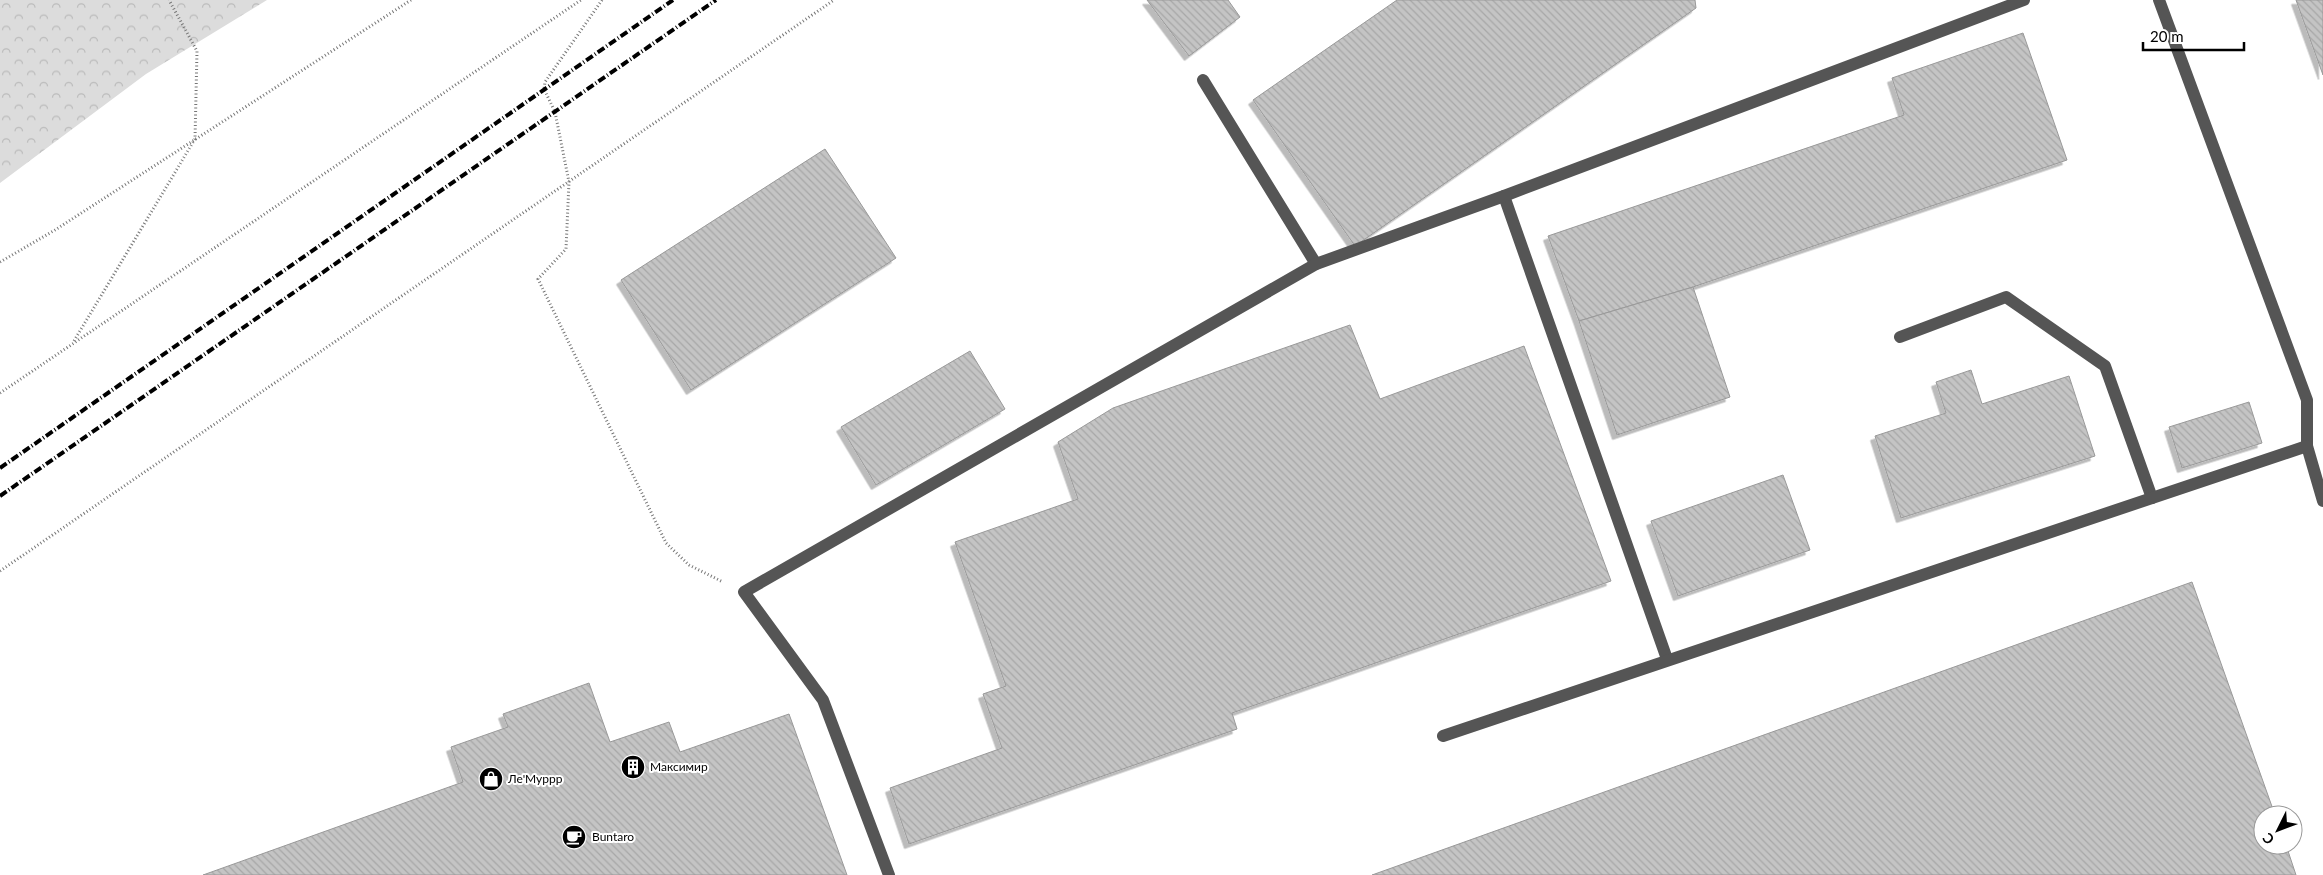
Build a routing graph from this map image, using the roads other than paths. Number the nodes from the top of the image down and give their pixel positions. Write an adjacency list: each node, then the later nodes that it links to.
1 (2024, 0): 4 (lane)
2 (2159, 0): 7 (lane)
3 (1203, 80): 5 (lane)
4 (1504, 196): 5 (lane); 10 (lane)
5 (1316, 264): 12 (lane)
6 (1900, 337): 8 (lane)
7 (2307, 446): 8 (lane); 9 (lane)
8 (2152, 498): 10 (lane)
9 (2323, 501)
10 (1667, 659): 11 (lane)
11 (1442, 736)
12 (889, 875)

